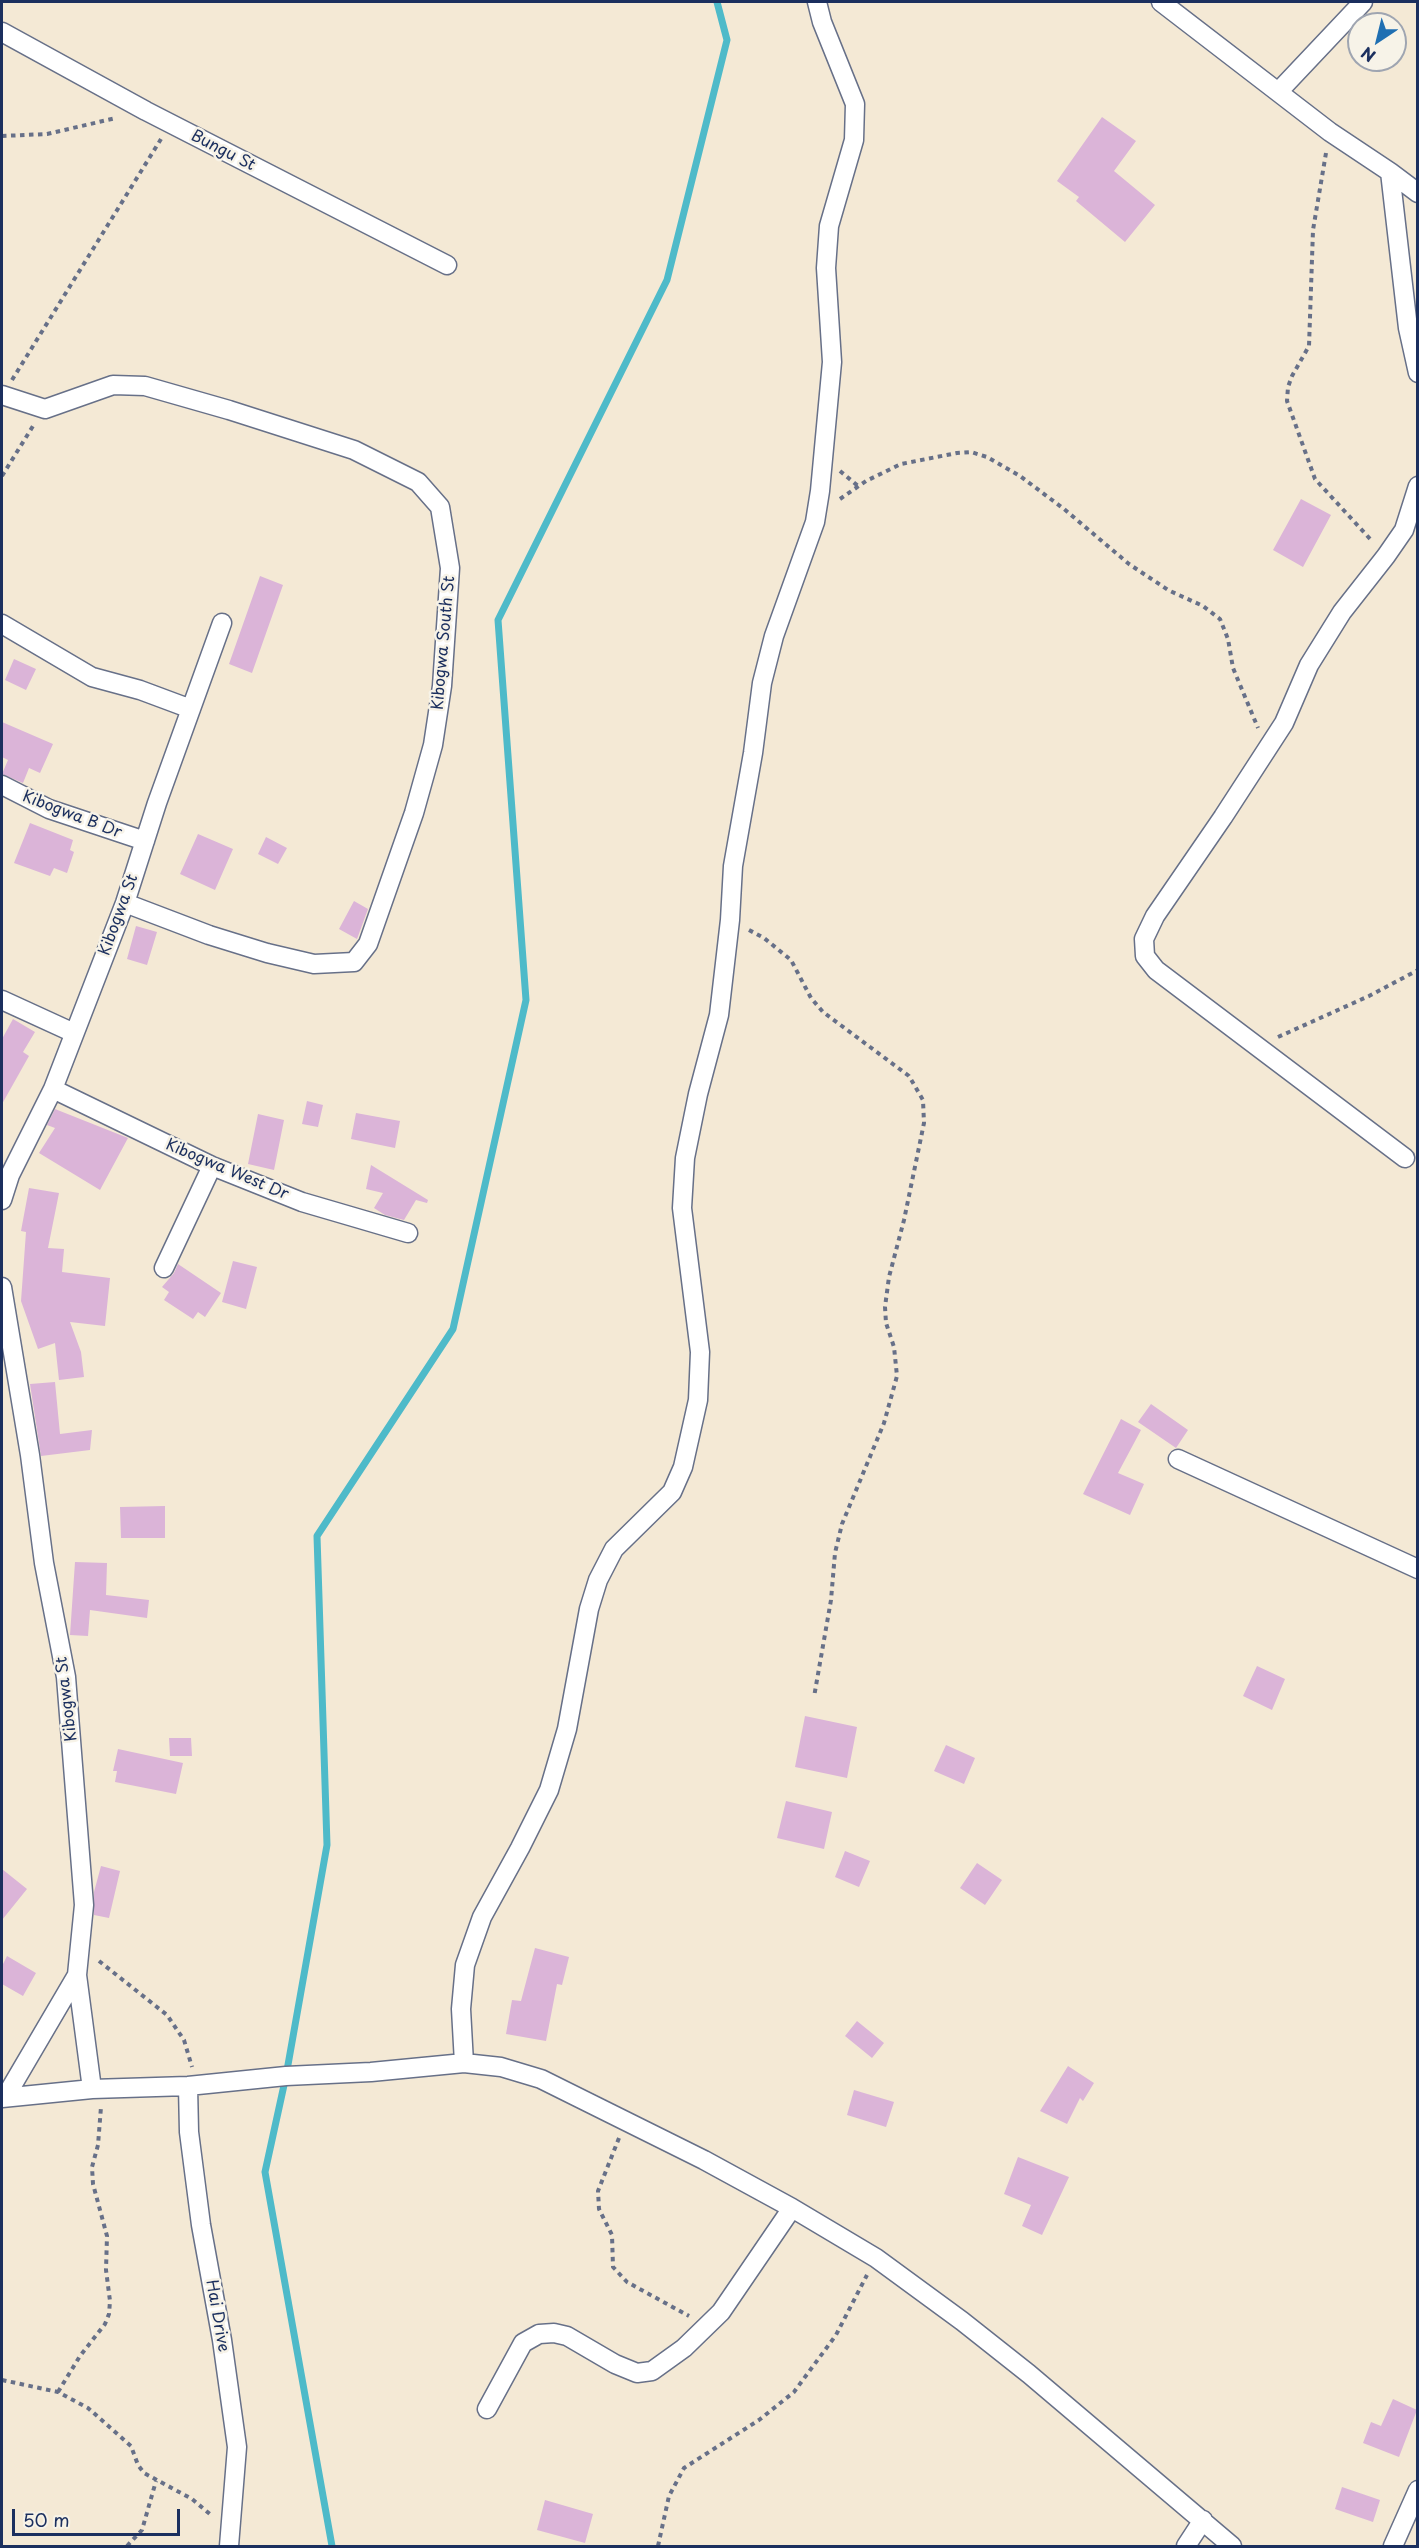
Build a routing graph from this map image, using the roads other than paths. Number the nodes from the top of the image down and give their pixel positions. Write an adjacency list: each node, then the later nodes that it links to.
1 (817, 2): 31 (street)
2 (1161, 2): 5 (street)
3 (1363, 2): 5 (street)
4 (2, 32): 8 (street, Bungu St)
5 (1279, 91): 6 (street)
6 (1390, 172): 7 (street); 9 (street)
7 (1418, 193)
8 (447, 265)
9 (1418, 373)
10 (2, 395): 17 (street, Kibogwa South St)
11 (1418, 486): 21 (street)
12 (222, 623): 14 (street, Kibogwa St)
13 (2, 624): 14 (street)
14 (192, 708): 16 (street, Kibogwa St)
15 (2, 785): 16 (street, Kibogwa B Dr)
16 (145, 841): 17 (street, Kibogwa St)
17 (125, 903): 19 (street, Kibogwa St)
18 (2, 1000): 19 (street)
19 (74, 1034): 20 (street, Kibogwa St)
20 (53, 1089): 22 (street, Kibogwa West Dr); 23 (street, Kibogwa St)
21 (1406, 1158)
22 (212, 1166): 25 (street, Kibogwa West Dr); 26 (street)
23 (6, 1172): 24 (street, Kibogwa St)
24 (2, 1200)
25 (408, 1233)
26 (164, 1268)
27 (2, 1287): 30 (street, Kibogwa St)
28 (1178, 1459): 29 (street)
29 (1418, 1569)
30 (77, 1976): 33 (street); 34 (street, Kibogwa St)
31 (464, 2063): 32 (street); 35 (street)
32 (193, 2085): 33 (street); 39 (street, Hai Drive)
33 (97, 2089): 34 (street)
34 (4, 2097)
35 (792, 2208): 36 (street); 38 (street)
36 (487, 2409)
37 (1418, 2490): 42 (street)
38 (1203, 2520): 40 (street); 41 (street)
39 (229, 2539)
40 (1186, 2547)
41 (1232, 2547)
42 (1393, 2547)

